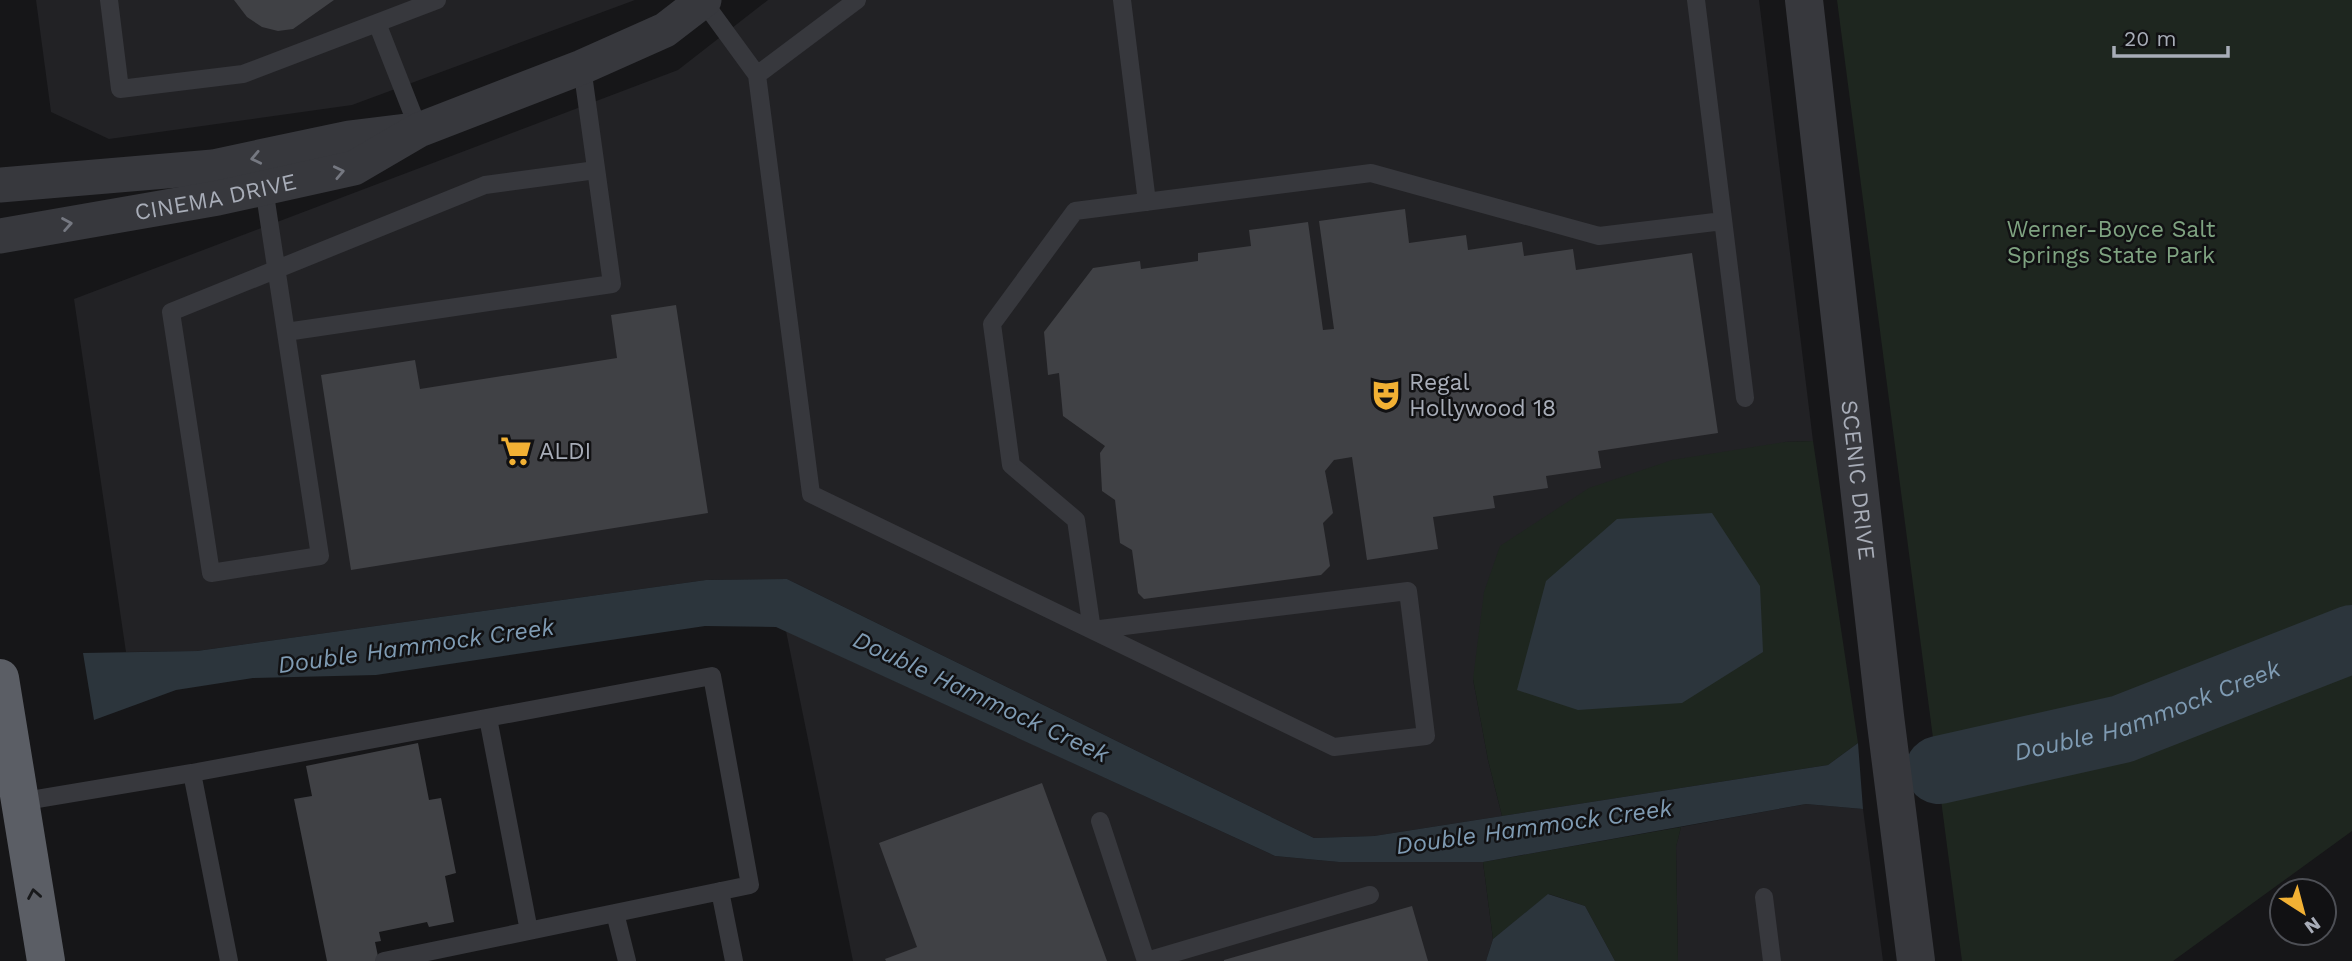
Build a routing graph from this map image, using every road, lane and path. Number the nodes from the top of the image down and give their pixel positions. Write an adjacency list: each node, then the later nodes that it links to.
1 (109, 0): 8 (lane)
2 (437, 0): 8 (lane)
3 (703, 0): 9 (street, CINEMA DRIVE); 10 (lane)
4 (857, 0): 10 (lane)
5 (1122, 0): 15 (lane)
6 (1696, 0): 16 (lane)
7 (1804, 0): 39 (street, SCENIC DRIVE)
8 (377, 23): 11 (lane)
9 (582, 67): 11 (street, CINEMA DRIVE); 12 (lane)
10 (757, 75): 21 (lane)
11 (419, 130): 13 (street, CINEMA DRIVE, one-way to 13); 14 (street, CINEMA DRIVE, one-way to 11)
12 (596, 170): 18 (lane); 19 (lane)
13 (0, 185)
14 (264, 188): 17 (street, CINEMA DRIVE, one-way to 14); 18 (lane)
15 (1147, 202): 16 (lane); 21 (lane)
16 (1723, 221): 20 (lane)
17 (0, 236)
18 (276, 270): 19 (lane); 19 (lane)
19 (286, 331)
20 (1745, 398)
21 (1092, 630): 21 (lane)
22 (0, 678): 25 (highway)
23 (488, 718): 24 (lane); 27 (lane); 31 (lane)
24 (192, 773): 25 (lane); 33 (lane)
25 (19, 802): 32 (highway, one-way to 25)
26 (1100, 821): 37 (lane)
27 (720, 891): 30 (lane); 36 (lane)
28 (1370, 895): 37 (lane)
29 (1764, 897): 38 (lane)
30 (615, 913): 31 (lane); 35 (lane)
31 (529, 931): 34 (lane)
32 (46, 961)
33 (229, 961)
34 (384, 961)
35 (627, 961)
36 (734, 961)
37 (1147, 961)
38 (1772, 961)
39 (1916, 961)

